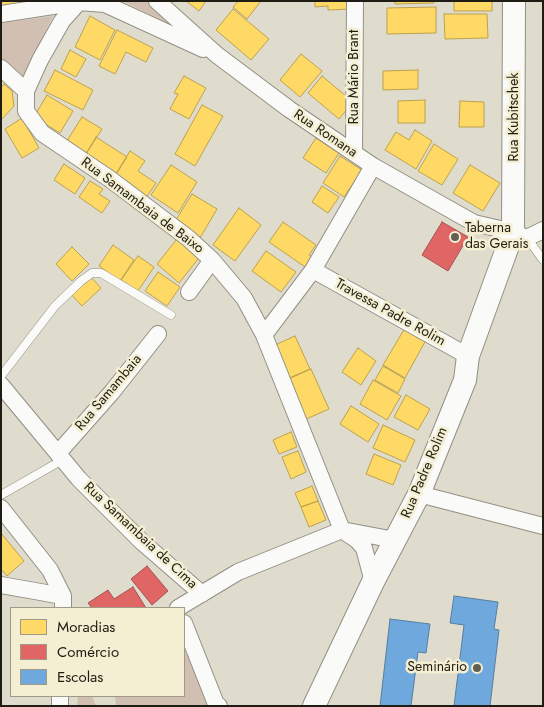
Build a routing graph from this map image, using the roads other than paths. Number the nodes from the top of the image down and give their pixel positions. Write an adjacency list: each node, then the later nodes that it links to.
1 (158, 1): 6 (street, Rua Romana)
2 (355, 1): 9 (street, Rua Mário Brant)
3 (514, 1): 12 (street, Rua Kubitschek)
4 (79, 2): 5 (street); 6 (street); 8 (street)
5 (1, 14)
6 (217, 55): 9 (street, Rua Romana)
7 (1, 68): 8 (street)
8 (26, 91): 13 (street, Rua Samambaia de Baixo)
9 (354, 153): 10 (street, Rua Romana)
10 (373, 166): 12 (street, Rua Romana); 15 (street)
11 (543, 230): 12 (street)
12 (520, 235): 14 (lane); 20 (street, Rua Padre Rolim)
13 (212, 260): 16 (street); 19 (street, Rua Samambaia de Baixo)
14 (543, 260)
15 (312, 270): 19 (street); 20 (street, Travessa Padre Rolim)
16 (189, 292)
17 (171, 315): 21 (lane)
18 (158, 334): 23 (street, Rua Samambaia)
19 (264, 335): 28 (street, Rua Samambaia de Baixo)
20 (468, 356): 24 (street, Rua Padre Rolim)
21 (1, 376)
22 (1, 385): 23 (street, Rua Samambaia de Cima)
23 (61, 456): 25 (lane); 32 (street, Rua Samambaia de Cima)
24 (420, 494): 27 (street); 29 (street, Rua Padre Rolim)
25 (1, 495)
26 (1, 508): 33 (street)
27 (543, 526)
28 (342, 530): 29 (street); 30 (street, Rua Samambaia de Baixo); 32 (street)
29 (395, 540): 30 (street, Rua Padre Rolim)
30 (373, 582): 36 (street, Rua Padre Rolim)
31 (1, 584): 33 (street)
32 (202, 594): 34 (street)
33 (63, 602)
34 (180, 607)
35 (185, 626): 37 (street)
36 (313, 705)
37 (219, 706)

